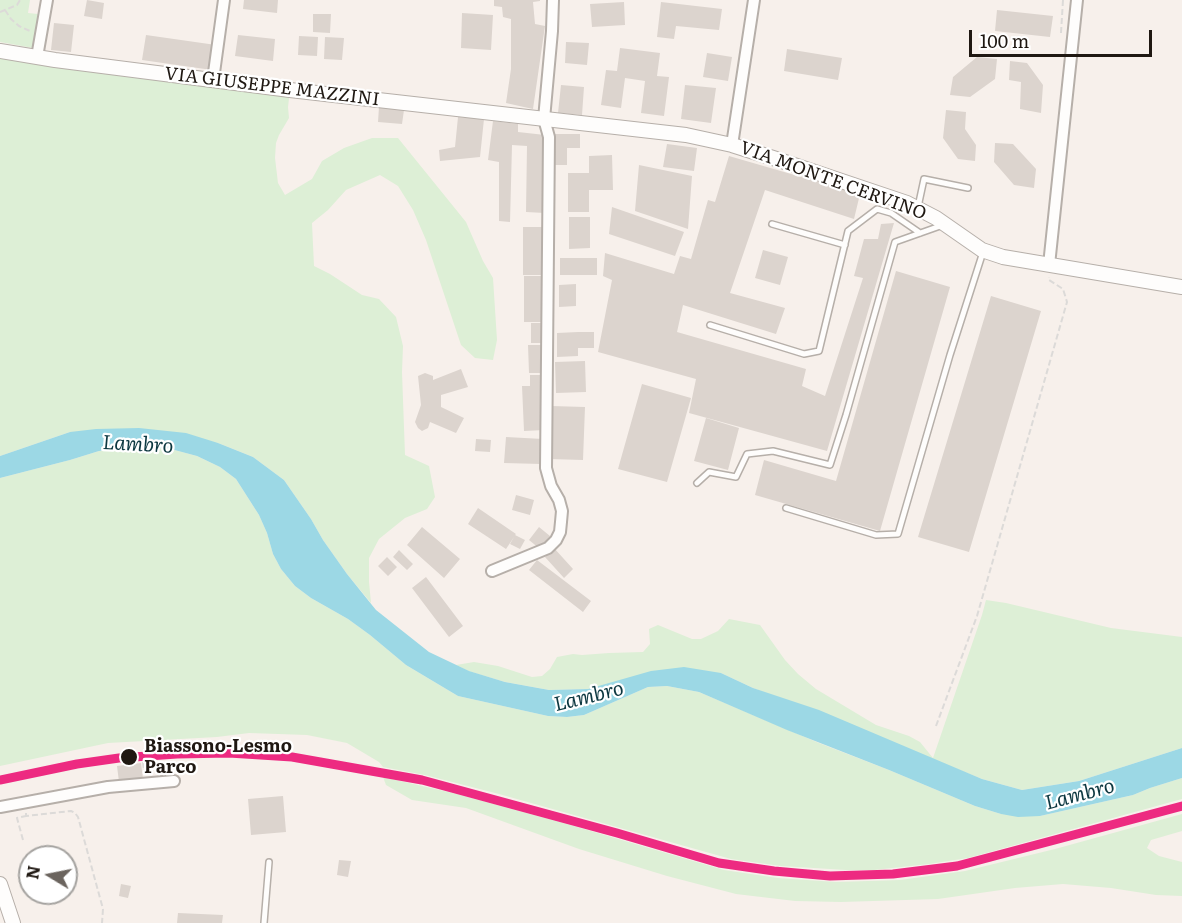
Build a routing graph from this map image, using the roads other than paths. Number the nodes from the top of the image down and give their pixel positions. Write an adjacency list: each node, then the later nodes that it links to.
1 (47, 0): 7 (street)
2 (224, 0): 8 (street)
3 (553, 0): 9 (street)
4 (754, 0): 10 (street)
5 (1077, 0): 18 (street)
6 (0, 51): 7 (street, VIA GIUSEPPE MAZZINI)
7 (38, 57): 8 (street, VIA GIUSEPPE MAZZINI)
8 (213, 80): 9 (street, VIA GIUSEPPE MAZZINI)
9 (544, 118): 10 (street, VIA MONTE CERVINO); 23 (street)
10 (732, 145): 12 (street, VIA MONTE CERVINO)
11 (968, 188): 12 (lane)
12 (918, 208): 14 (street, VIA MONTE CERVINO)
13 (772, 224): 16 (lane)
14 (945, 224): 15 (lane); 17 (street, VIA MONTE CERVINO)
15 (920, 233): 16 (lane); 21 (lane)
16 (844, 245): 20 (lane)
17 (983, 251): 18 (street, VIA MONTE CERVINO); 22 (lane)
18 (1049, 265): 19 (street, VIA MONTE CERVINO)
19 (1182, 287)
20 (710, 325)
21 (697, 483)
22 (786, 508)
23 (492, 571)
24 (174, 781): 25 (street)
25 (0, 807)
26 (269, 862): 29 (lane)
27 (1, 891): 28 (street)
28 (7, 915)
29 (264, 923)

